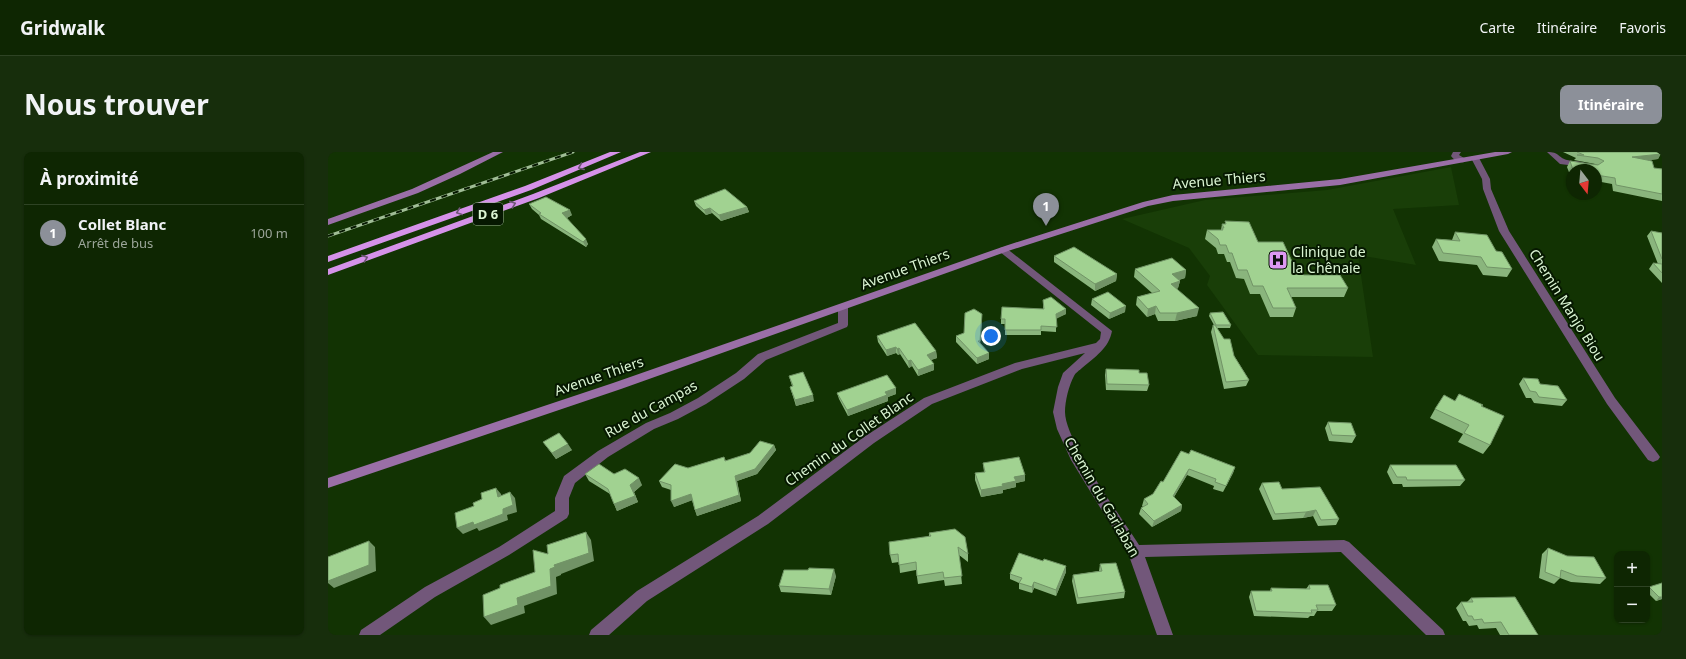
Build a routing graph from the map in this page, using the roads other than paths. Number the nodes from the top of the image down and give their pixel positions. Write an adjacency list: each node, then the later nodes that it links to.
1 (499, 152): 9 (main road)
2 (617, 152): 11 (highway, D 6, one-way to 11)
3 (647, 152): 12 (highway, D 6, one-way to 3)
4 (1508, 152): 7 (main road, Avenue Thiers)
5 (1551, 152): 8 (street)
6 (1459, 156): 7 (main road, Avenue Thiers); 10 (main road, Avenue Thiers)
7 (1475, 158): 15 (street, Chemin Manjo Biou)
8 (1576, 164)
9 (328, 222)
10 (1003, 250): 13 (main road, Avenue Thiers); 14 (street)
11 (328, 259)
12 (328, 272)
13 (843, 308): 16 (main road, Avenue Thiers); 18 (street, Rue du Campas)
14 (1100, 346): 17 (street, Chemin du Garlaban); 19 (street, Chemin du Collet Blanc)
15 (1653, 456)
16 (328, 483)
17 (1135, 551): 20 (street, Chemin du Garlaban); 21 (street)
18 (367, 635)
19 (596, 635)
20 (1165, 635)
21 (1437, 635)

